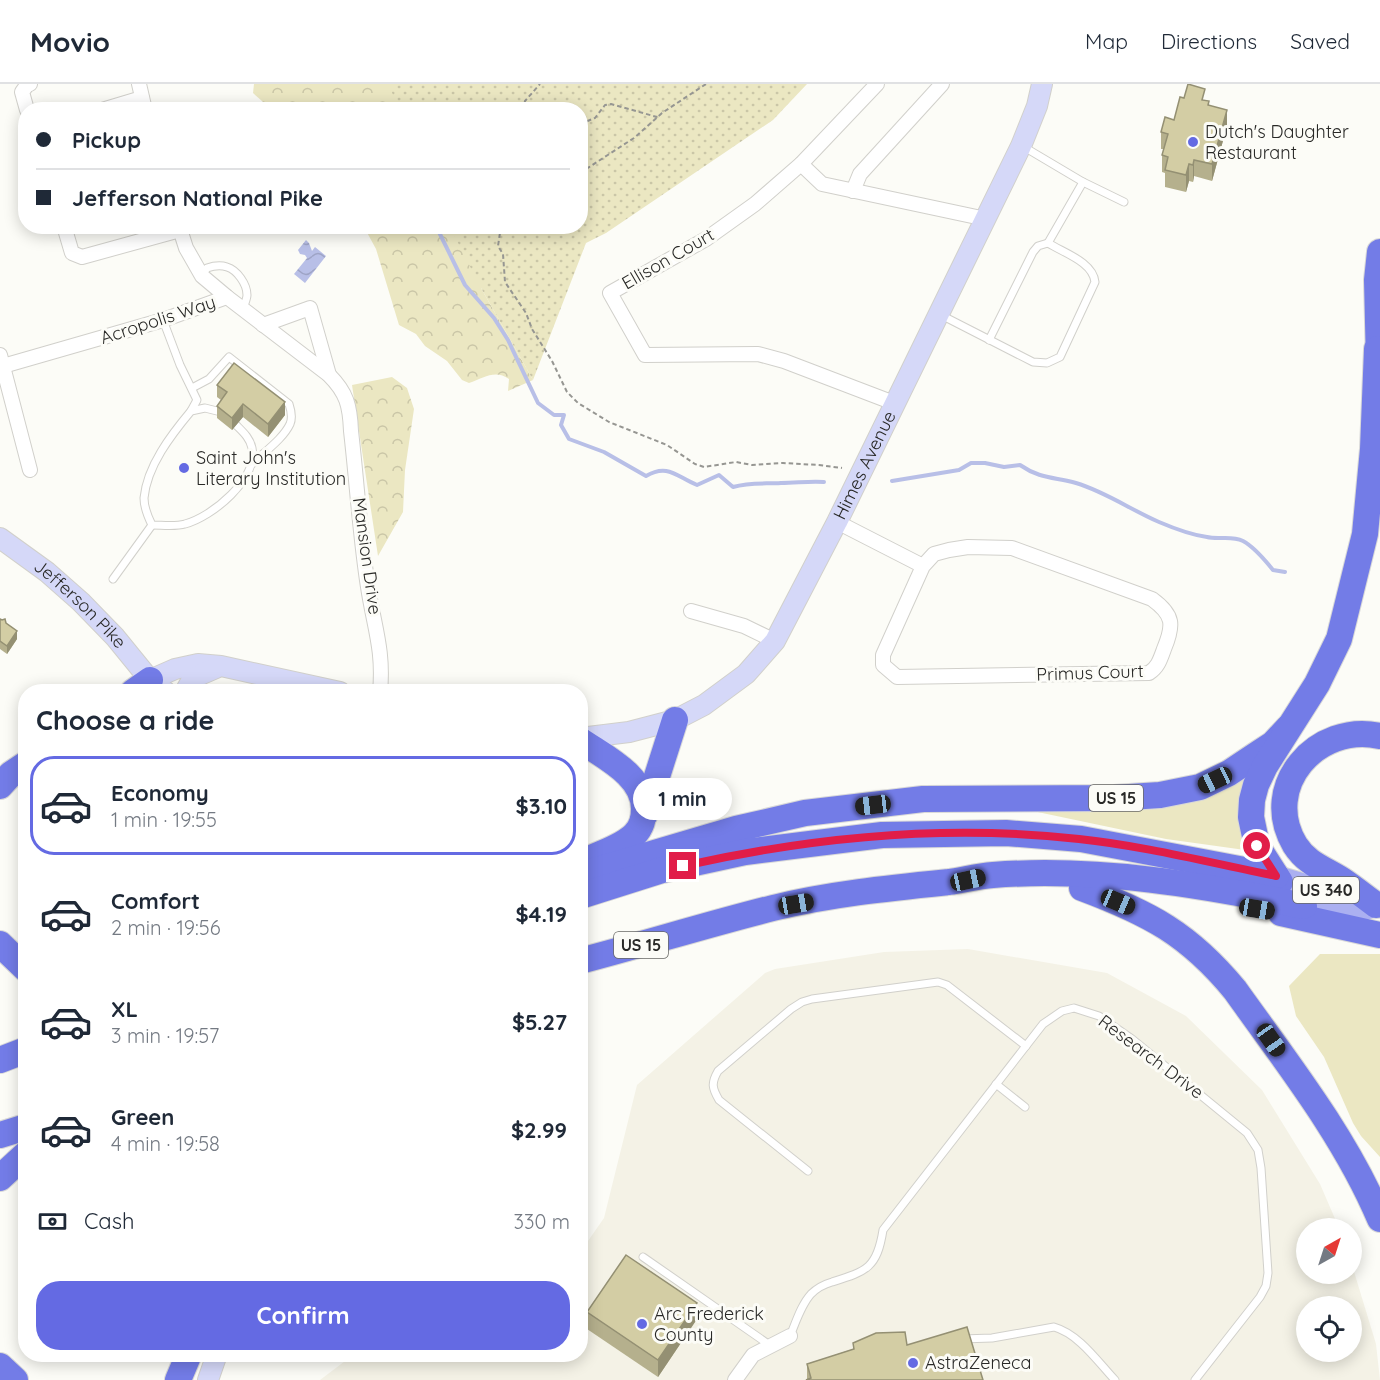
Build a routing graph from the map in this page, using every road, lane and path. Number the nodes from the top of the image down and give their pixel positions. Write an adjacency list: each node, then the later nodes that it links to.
1 (30, 84): 8 (street)
2 (139, 84): 9 (street)
3 (540, 84): 10 (path)
4 (706, 84): 11 (path)
5 (877, 84): 14 (street)
6 (942, 84): 17 (street)
7 (1042, 84): 13 (street, Himes Avenue)
8 (25, 102)
9 (144, 102)
10 (525, 102)
11 (657, 117): 12 (path); 15 (path)
12 (588, 121)
13 (1021, 146): 16 (lane); 19 (street, Himes Avenue)
14 (801, 164): 17 (street); 38 (street, Ellison Court)
15 (588, 168)
16 (1083, 182): 18 (lane); 24 (lane)
17 (853, 191): 19 (street)
18 (1124, 202)
19 (986, 219): 29 (street, Himes Avenue)
20 (66, 234): 21 (street)
21 (159, 234)
22 (181, 234): 26 (street, Acropolis Way)
23 (500, 234): 43 (path)
24 (1048, 243): 32 (lane); 32 (lane)
25 (1380, 252): 33 (highway, US 15)
26 (202, 276): 27 (street, Acropolis Way); 28 (lane)
27 (227, 297): 28 (street, Mansion Drive); 30 (street, Acropolis Way)
28 (243, 309): 31 (street, Mansion Drive)
29 (939, 314): 32 (lane); 38 (street, Himes Avenue)
30 (163, 320): 34 (street, Acropolis Way); 37 (lane)
31 (263, 325): 35 (street, Mansion Drive); 35 (street)
32 (989, 340)
33 (1377, 349): 36 (highway); 59 (highway, US 15)
34 (2, 360): 44 (street)
35 (329, 375): 57 (street, Mansion Drive)
36 (1380, 376)
37 (192, 388): 39 (lane); 42 (lane)
38 (894, 403): 45 (street, Himes Avenue)
39 (191, 411): 40 (lane); 46 (lane)
40 (221, 412)
41 (236, 425): 42 (lane)
42 (252, 464): 46 (lane)
43 (842, 468)
44 (30, 470)
45 (837, 522): 48 (street); 51 (street, Himes Avenue)
46 (152, 525): 49 (lane)
47 (0, 538): 53 (street, Jefferson Pike)
48 (923, 566): 48 (street, Primus Court)
49 (113, 579)
50 (691, 611): 51 (street)
51 (775, 640): 58 (street, Himes Avenue)
52 (221, 666): 54 (street); 55 (street); 56 (street)
53 (147, 684)
54 (156, 684)
55 (190, 684)
56 (303, 684)
57 (381, 684)
58 (675, 720): 61 (street, Himes Avenue); 66 (highway)
59 (1288, 728): 65 (highway, US 15); 70 (highway)
60 (1380, 736): 74 (highway)
61 (588, 738)
62 (588, 745): 66 (highway)
63 (18, 769): 64 (highway)
64 (0, 786)
65 (923, 799): 67 (highway); 69 (highway, US 15)
66 (644, 818): 68 (highway)
67 (1178, 856): 70 (highway, US 340); 73 (highway, US 340)
68 (588, 859)
69 (588, 873)
70 (1276, 876): 74 (main road, US 340); 75 (highway)
71 (968, 880): 72 (highway, US 15); 75 (highway); 78 (highway, US 15)
72 (1082, 888): 76 (highway, US 15); 92 (highway)
73 (588, 893)
74 (1378, 905): 75 (main road)
75 (1305, 906)
76 (1380, 935)
77 (0, 944): 79 (highway)
78 (588, 960)
79 (18, 961)
80 (1026, 1046): 85 (lane, Research Drive); 90 (lane); 105 (lane, Research Drive)
81 (18, 1053): 82 (highway)
82 (0, 1060)
83 (18, 1060): 84 (highway)
84 (0, 1066)
85 (996, 1084): 86 (lane); 94 (lane, Research Drive)
86 (1025, 1107)
87 (18, 1129): 88 (highway)
88 (0, 1135)
89 (18, 1161): 91 (highway)
90 (808, 1171)
91 (0, 1178)
92 (1380, 1219)
93 (643, 1257): 96 (lane)
94 (790, 1336): 96 (street)
95 (951, 1345): 104 (lane)
96 (771, 1346): 103 (street)
97 (186, 1362): 101 (highway)
98 (215, 1362): 102 (street)
99 (0, 1366): 100 (highway)
100 (15, 1380)
101 (178, 1380)
102 (208, 1380)
103 (735, 1380)
104 (1115, 1380)
105 (1195, 1380)

